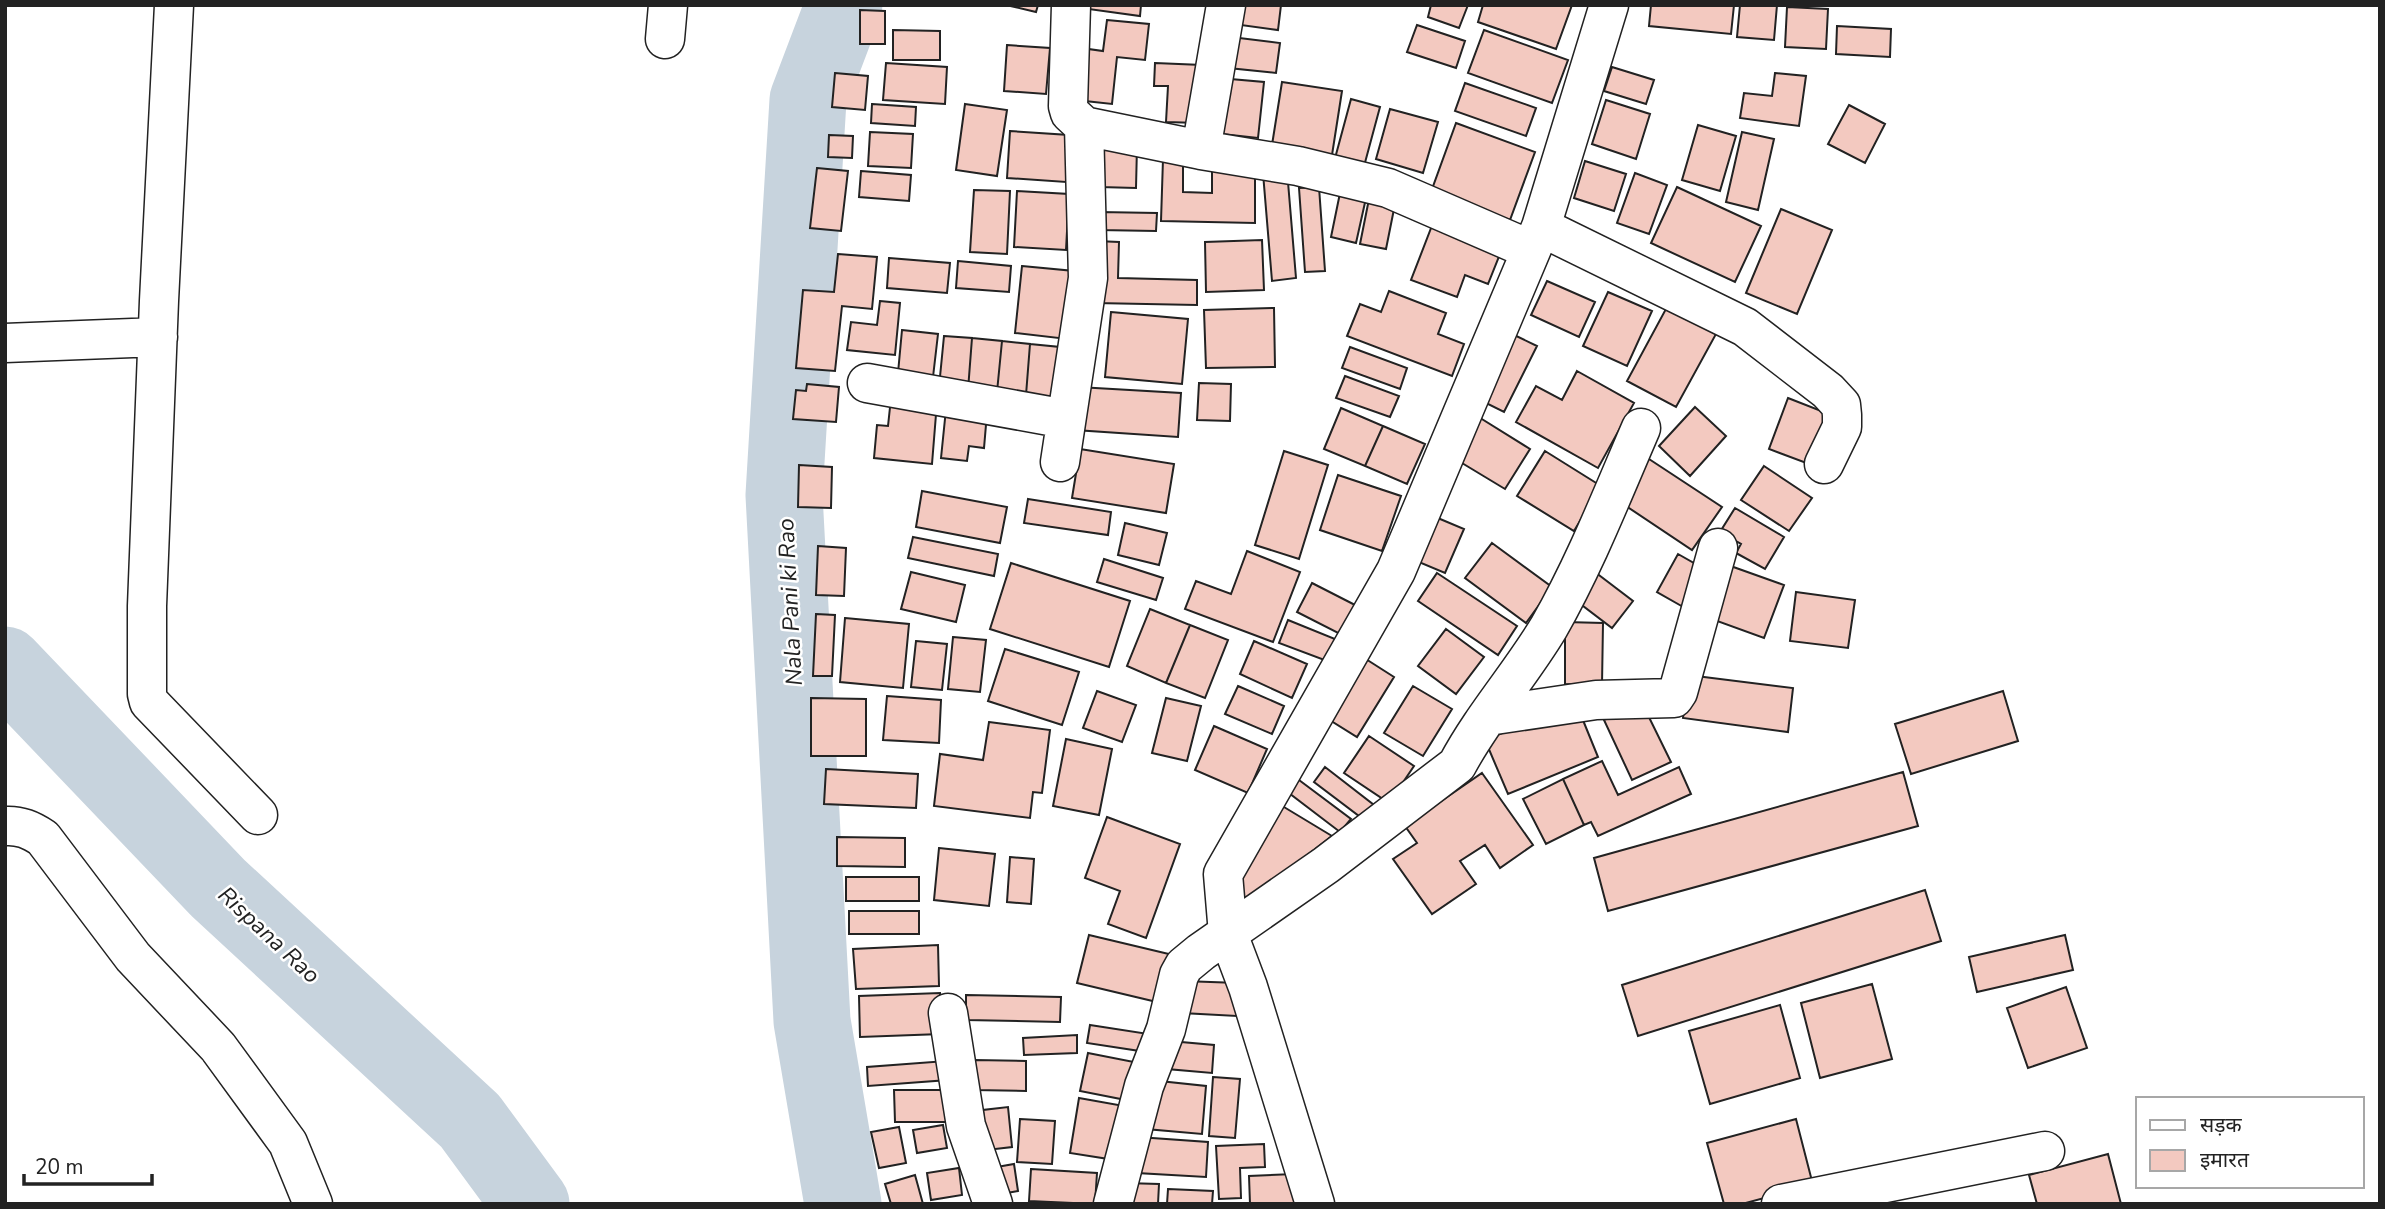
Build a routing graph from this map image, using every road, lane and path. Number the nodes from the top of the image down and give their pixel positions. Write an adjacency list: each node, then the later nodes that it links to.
1 (174, 5): 8 (street)
2 (1071, 5): 5 (street)
3 (1226, 5): 6 (street)
4 (1609, 5): 7 (street)
5 (1084, 126): 6 (street); 11 (street)
6 (1201, 149): 7 (street)
7 (1536, 239): 14 (street); 19 (street)
8 (158, 337): 9 (street); 17 (street)
9 (5, 343)
10 (867, 383): 11 (street)
11 (1066, 419): 13 (street)
12 (1641, 428): 16 (street)
13 (1060, 462)
14 (1824, 464)
15 (1718, 548): 16 (street)
16 (1488, 716): 19 (street)
17 (258, 815)
18 (5, 826): 22 (street)
19 (1228, 934): 24 (street); 25 (street)
20 (948, 1013): 23 (street)
21 (2045, 1152): 26 (street)
22 (313, 1204)
23 (993, 1204)
24 (1113, 1204)
25 (1315, 1204)
26 (1781, 1204)

